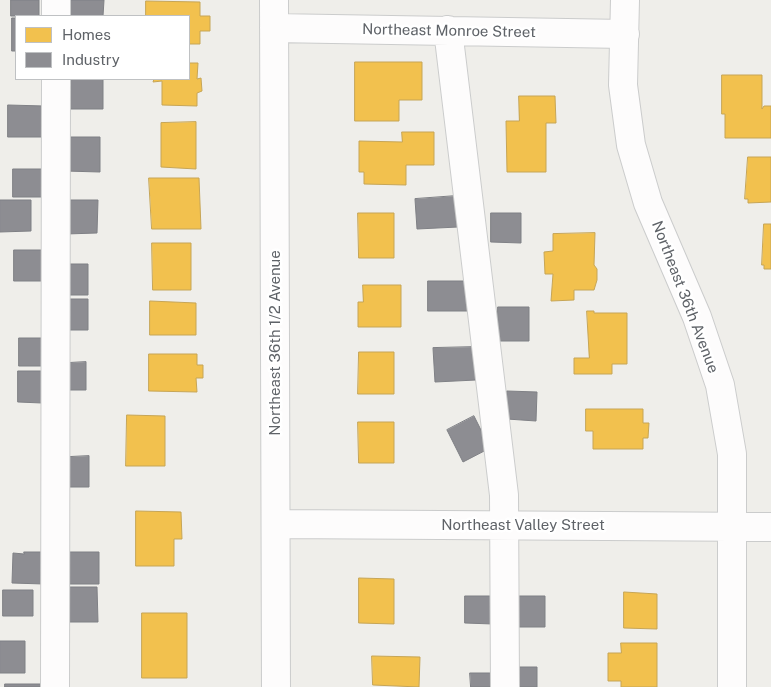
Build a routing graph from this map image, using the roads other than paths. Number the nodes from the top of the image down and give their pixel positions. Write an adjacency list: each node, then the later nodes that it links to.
1 (56, 0): 4 (street)
2 (274, 0): 5 (street, Northeast 36th 1/2 Avenue)
3 (625, 0): 7 (street, Northeast 36th Avenue)
4 (56, 15)
5 (274, 28): 6 (street, Northeast Monroe Street); 9 (street, Northeast 36th 1/2 Avenue)
6 (448, 30): 7 (street, Northeast Monroe Street); 10 (street)
7 (625, 34): 11 (street, Northeast 36th Avenue)
8 (56, 80): 13 (street)
9 (276, 524): 10 (street, Northeast Valley Street); 14 (street, Northeast 36th 1/2 Avenue)
10 (505, 525): 11 (street, Northeast Valley Street); 15 (street)
11 (732, 527): 12 (street, Northeast Valley Street); 16 (street, Northeast 36th Avenue)
12 (771, 527)
13 (55, 687)
14 (276, 687)
15 (505, 687)
16 (732, 687)

